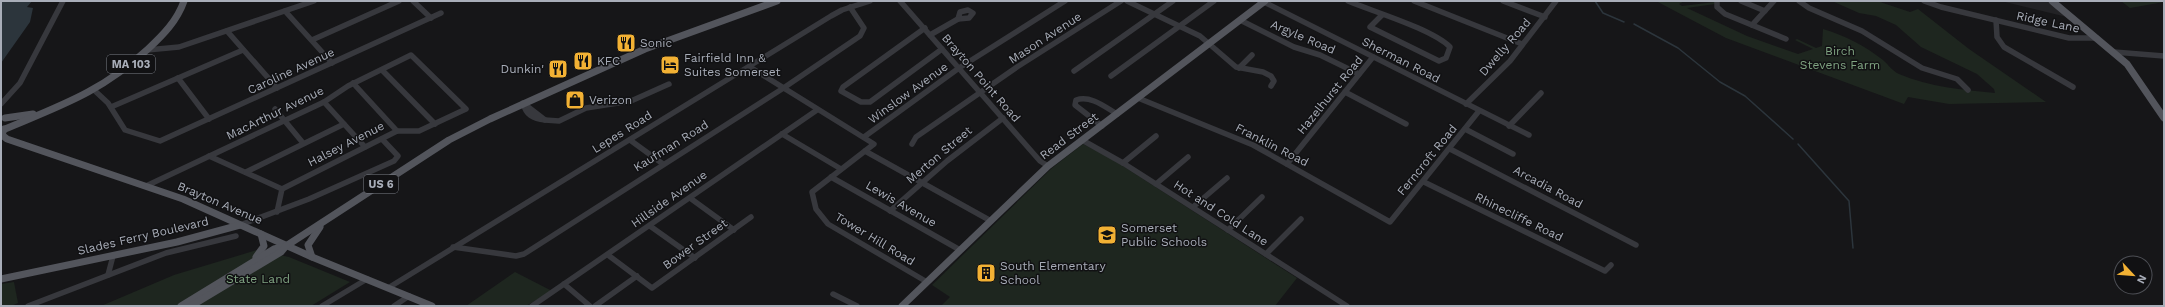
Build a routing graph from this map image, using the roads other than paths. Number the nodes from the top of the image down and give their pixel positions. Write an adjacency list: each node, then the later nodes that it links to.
1 (63, 1): 76 (street)
2 (184, 1): 47 (main road, MA 103)
3 (314, 1): 26 (street)
4 (399, 1): 43 (street)
5 (413, 1): 32 (street)
6 (777, 1): 75 (main road, US 6)
7 (870, 1): 25 (street, Lepes Road)
8 (900, 1): 38 (street, Brayton Point Road)
9 (1065, 1): 55 (street, Winslow Avenue)
10 (1121, 1): 70 (street, Mason Avenue)
11 (1127, 1): 29 (street)
12 (1173, 1): 29 (street)
13 (1214, 1): 37 (street)
14 (1264, 1): 34 (main road, Read Street); 52 (street, Sherman Road)
15 (1348, 1): 30 (street)
16 (1414, 1): 45 (street)
17 (1503, 1): 31 (street)
18 (1556, 1): 31 (street, Dwelly Road)
19 (1717, 1): 36 (street)
20 (1741, 1): 27 (street)
21 (1774, 1): 27 (street)
22 (1799, 1): 69 (street)
23 (1924, 1): 35 (street, Ridge Lane)
24 (2052, 1): 41 (main road)
25 (850, 7): 54 (street, Lepes Road); 67 (street, Kaufman Road)
26 (284, 11): 39 (street); 43 (street)
27 (1765, 11): 36 (street)
28 (441, 13): 32 (street, Caroline Avenue)
29 (1154, 15): 37 (street); 58 (street)
30 (1382, 15): 30 (street)
31 (1545, 17): 45 (street, Dwelly Road)
32 (431, 18): 53 (street, Caroline Avenue)
33 (958, 19): 40 (street)
34 (1240, 20): 44 (main road, Read Street); 59 (street, Argyle Road)
35 (1996, 20): 41 (street, Ridge Lane); 65 (street)
36 (1752, 25): 42 (street)
37 (1180, 26): 44 (street); 60 (street)
38 (925, 28): 40 (street, Brayton Point Road); 46 (street)
39 (227, 31): 47 (street); 48 (street)
40 (930, 35): 46 (street, Brayton Point Road)
41 (2098, 38): 49 (main road)
42 (1786, 39)
43 (312, 40): 53 (street)
44 (1210, 43): 56 (street); 73 (main road, Read Street)
45 (1522, 44): 77 (street, Dwelly Road)
46 (942, 49): 55 (street, Brayton Point Road)
47 (147, 50): 68 (main road, MA 103)
48 (243, 50): 61 (street); 66 (street)
49 (2114, 52): 51 (street); 88 (main road)
50 (1252, 55): 56 (street)
51 (2164, 56)
52 (1373, 57): 59 (street, Hazelhurst Road); 77 (street, Sherman Road)
53 (332, 63): 66 (street, Caroline Avenue)
54 (750, 67): 67 (street); 103 (street, Lepes Road)
55 (958, 68): 70 (street, Brayton Point Road); 101 (street, Winslow Avenue)
56 (1238, 68): 64 (street)
57 (382, 70): 62 (street, MacArthur Avenue); 81 (street, MacArthur Avenue); 91 (street)
58 (1074, 71)
59 (1359, 74): 71 (street, Hazelhurst Road)
60 (1111, 76)
61 (178, 78): 79 (street); 86 (street)
62 (353, 83): 74 (street, MacArthur Avenue); 97 (street)
63 (669, 84): 75 (street)
64 (1271, 86)
65 (2073, 87)
66 (277, 88): 86 (street, Caroline Avenue)
67 (782, 89): 82 (street); 114 (street, Kaufman Road)
68 (94, 90): 78 (main road, MA 103); 79 (street)
69 (1968, 90)
70 (979, 91): 87 (street, Brayton Point Road); 106 (street, Mason Avenue)
71 (1345, 92): 92 (street); 115 (street, Hazelhurst Road)
72 (1541, 93): 94 (street)
73 (1138, 98): 84 (main road, Read Street); 115 (street, Franklin Road)
74 (324, 102): 89 (street, MacArthur Avenue); 90 (street)
75 (523, 103): 131 (main road, US 6)
76 (1, 104)
77 (1466, 104): 83 (street, Sherman Road)
78 (60, 106): 85 (main road, MA 103); 96 (main road, MA 103)
79 (111, 107): 86 (street, Caroline Avenue)
80 (274, 109): 89 (street)
81 (466, 109): 91 (street, Halsey Avenue)
82 (818, 110): 98 (street, Hillside Avenue); 101 (street)
83 (1479, 111): 94 (street, Sherman Road); 95 (street, Ferncroft Road)
84 (1117, 114): 93 (main road, Read Street); 93 (street)
85 (2, 118): 96 (main road)
86 (209, 118)
87 (1003, 118): 116 (street, Brayton Point Road); 122 (street, Merton Street)
88 (2164, 118)
89 (284, 121): 105 (street); 111 (street, MacArthur Avenue)
90 (344, 124): 105 (street); 107 (street)
91 (435, 124): 97 (street, Halsey Avenue)
92 (1406, 124)
93 (1102, 126): 104 (main road, Read Street)
94 (1509, 126): 99 (street, Sherman Road)
95 (1465, 129): 108 (street, Ferncroft Road); 110 (street)
96 (3, 130): 124 (main road, Brayton Avenue)
97 (397, 131): 102 (street, Halsey Avenue)
98 (782, 134): 117 (street); 127 (street, Hillside Avenue)
99 (1529, 135)
100 (1156, 136): 113 (street)
101 (864, 137): 109 (street)
102 (382, 139): 107 (street, Halsey Avenue); 130 (street, Slades Ferry Boulevard)
103 (630, 140): 114 (street); 144 (street, Lepes Road)
104 (1082, 140): 113 (street, Hot and Cold Lane); 116 (main road, Read Street)
105 (303, 144): 118 (street)
106 (912, 144)
107 (365, 147): 125 (street, Halsey Avenue)
108 (1450, 149): 121 (street, Ferncroft Road); 142 (street, Arcadia Road)
109 (864, 151): 117 (street); 122 (street)
110 (1513, 154)
111 (209, 156): 118 (street); 124 (street, MacArthur Avenue)
112 (1188, 157): 123 (street)
113 (1123, 163): 123 (street, Hot and Cold Lane)
114 (663, 164): 144 (street, Kaufman Road)
115 (1287, 164): 135 (street, Franklin Road)
116 (1048, 166): 134 (main road, Read Street)
117 (841, 169): 119 (street)
118 (246, 172): 125 (street)
119 (830, 177): 129 (street, Lewis Avenue); 157 (street, Tower Hill Road)
120 (1226, 178): 128 (street)
121 (1424, 182): 135 (street, Ferncroft Road); 151 (street, Rhinecliffe Road)
122 (921, 183): 129 (street, Merton Street); 134 (street)
123 (1156, 184): 128 (street, Hot and Cold Lane)
124 (146, 186): 136 (main road, Brayton Avenue)
125 (282, 188): 130 (street)
126 (1262, 197): 139 (street)
127 (690, 198): 137 (street, Hillside Avenue); 138 (street)
128 (1193, 207): 139 (street, Hot and Cold Lane)
129 (890, 211): 145 (street, Lewis Avenue)
130 (277, 212): 136 (street, Slades Ferry Boulevard)
131 (333, 216): 143 (main road, US 6); 149 (main road)
132 (751, 217): 138 (street, Bower Street)
133 (1302, 219): 146 (street)
134 (991, 220): 145 (main road, Read Street)
135 (1390, 222)
136 (240, 225): 140 (main road, Brayton Avenue); 148 (main road, Slades Ferry Boulevard)
137 (650, 226): 147 (street, Hillside Avenue); 150 (street)
138 (734, 230): 150 (street, Bower Street)
139 (1228, 230): 146 (street, Hot and Cold Lane)
140 (261, 234): 143 (main road, Brayton Avenue); 152 (main road)
141 (236, 236): 153 (street)
142 (1636, 245)
143 (286, 246): 149 (main road, Brayton Avenue); 152 (main road, US 6); 164 (main road, US 6)
144 (453, 247): 159 (street, Lepes Road)
145 (960, 250): 157 (main road, Read Street)
146 (1266, 254): 173 (street, Hot and Cold Lane)
147 (608, 255): 154 (street); 158 (street, Hillside Avenue)
148 (113, 256): 153 (street); 155 (main road, Slades Ferry Boulevard)
149 (312, 257): 156 (main road, Brayton Avenue)
150 (695, 258): 154 (street, Bower Street)
151 (1611, 266)
152 (242, 269): 163 (main road, US 6)
153 (108, 275): 162 (street)
154 (636, 276): 170 (street)
155 (1, 279)
156 (367, 279): 159 (main road, Brayton Avenue); 165 (street)
157 (927, 282): 172 (main road, Read Street)
158 (564, 284): 168 (street, Hillside Avenue); 169 (street)
159 (388, 288): 161 (main road, Brayton Avenue)
160 (833, 294): 171 (street)
161 (409, 296): 166 (street); 167 (main road, Brayton Avenue)
162 (28, 306)
163 (181, 306)
164 (191, 306)
165 (322, 306)
166 (394, 306)
167 (432, 306)
168 (532, 306)
169 (590, 306)
170 (595, 306)
171 (857, 306)
172 (902, 306)
173 (1347, 306)

